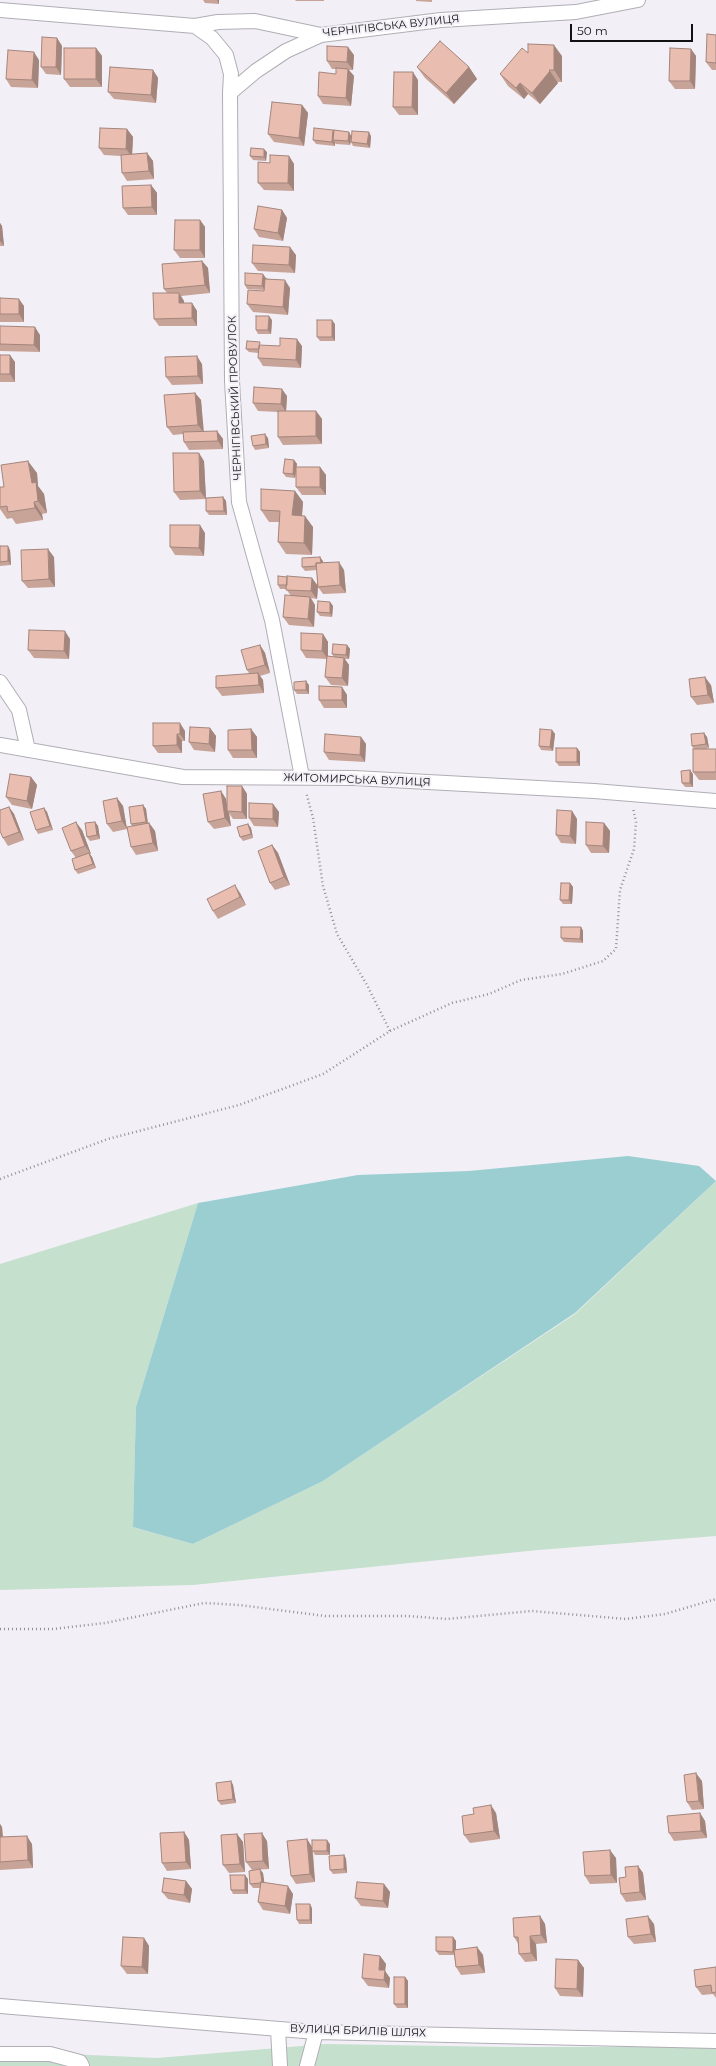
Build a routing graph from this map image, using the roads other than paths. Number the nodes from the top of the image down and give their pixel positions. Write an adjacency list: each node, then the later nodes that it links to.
1 (638, 0): 4 (street, ЧЕРНІГІВСЬКА ВУЛИЦЯ)
2 (0, 10): 3 (street, ЧЕРНІГІВСЬКА ВУЛИЦЯ)
3 (195, 26): 4 (street, ЧЕРНІГІВСЬКА ВУЛИЦЯ); 5 (street, ЧЕРНІГІВСЬКИЙ ПРОВУЛОК)
4 (321, 35): 5 (street)
5 (230, 93): 9 (street, ЧЕРНІГІВСЬКИЙ ПРОВУЛОК)
6 (0, 682): 8 (street)
7 (0, 745): 8 (street, ЖИТОМИРСЬКА ВУЛИЦЯ)
8 (28, 750): 9 (street, ЖИТОМИРСЬКА ВУЛИЦЯ)
9 (302, 777): 10 (street, ЖИТОМИРСЬКА ВУЛИЦЯ)
10 (716, 801)
11 (0, 2006): 12 (street, ВУЛИЦЯ БРИЛІВ ШЛЯХ)
12 (278, 2029): 13 (street, ВУЛИЦЯ БРИЛІВ ШЛЯХ); 17 (street)
13 (316, 2032): 14 (street, ВУЛИЦЯ БРИЛІВ ШЛЯХ); 18 (street)
14 (716, 2041)
15 (0, 2054): 16 (street)
16 (82, 2066)
17 (280, 2066)
18 (307, 2066)

